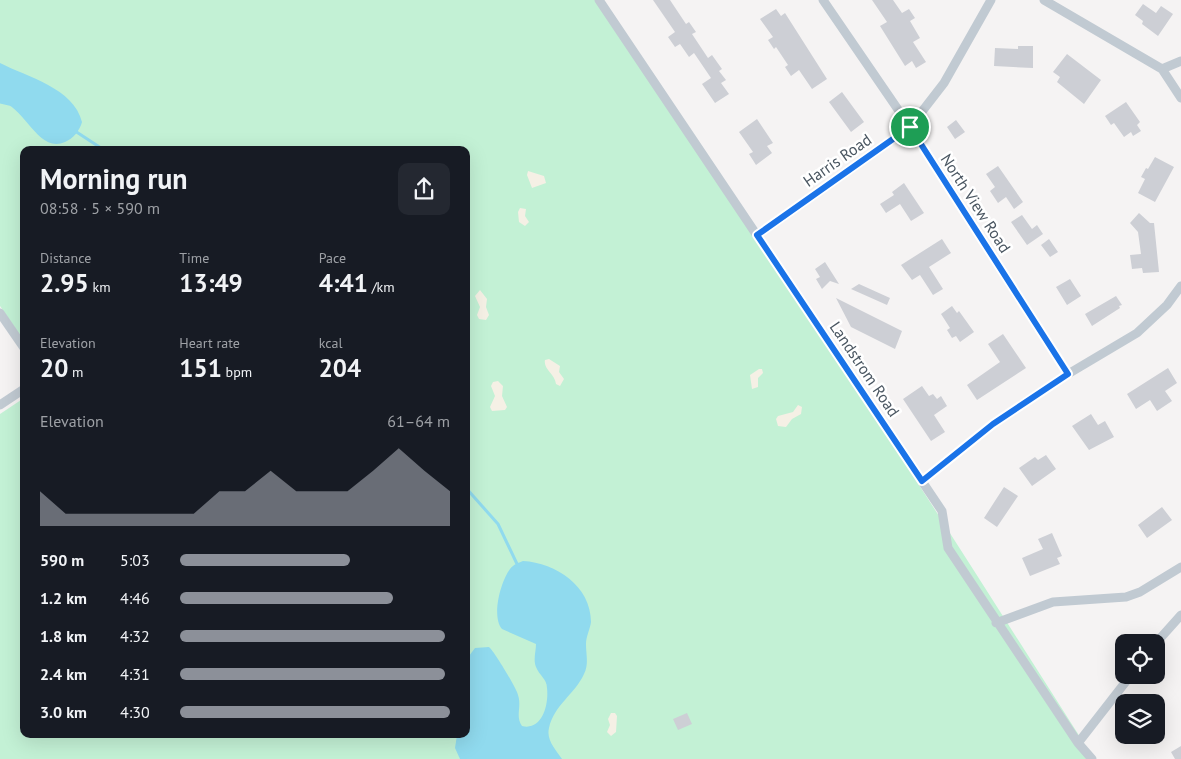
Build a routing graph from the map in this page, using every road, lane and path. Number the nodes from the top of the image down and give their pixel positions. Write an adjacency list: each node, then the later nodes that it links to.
1 (599, 0): 9 (street, Landstrom Road)
2 (823, 0): 8 (street, North View Road)
3 (990, 0): 8 (street, Harris Road)
4 (1044, 0): 6 (street)
5 (1181, 61): 6 (street)
6 (1162, 69): 7 (street)
7 (1181, 98)
8 (910, 127): 9 (street, Harris Road); 13 (street, North View Road)
9 (757, 235): 16 (street, Landstrom Road)
10 (1181, 286): 13 (street)
11 (0, 312): 12 (street)
12 (20, 342)
13 (1068, 374): 16 (street)
14 (20, 392): 15 (street)
15 (0, 405)
16 (922, 481): 19 (street, Landstrom Road)
17 (1181, 566): 19 (street)
18 (1181, 615): 20 (street)
19 (996, 623): 22 (street, Landstrom Road)
20 (1164, 634)
21 (1124, 684): 22 (street)
22 (1078, 743): 23 (street, Landstrom Road)
23 (1092, 759)

